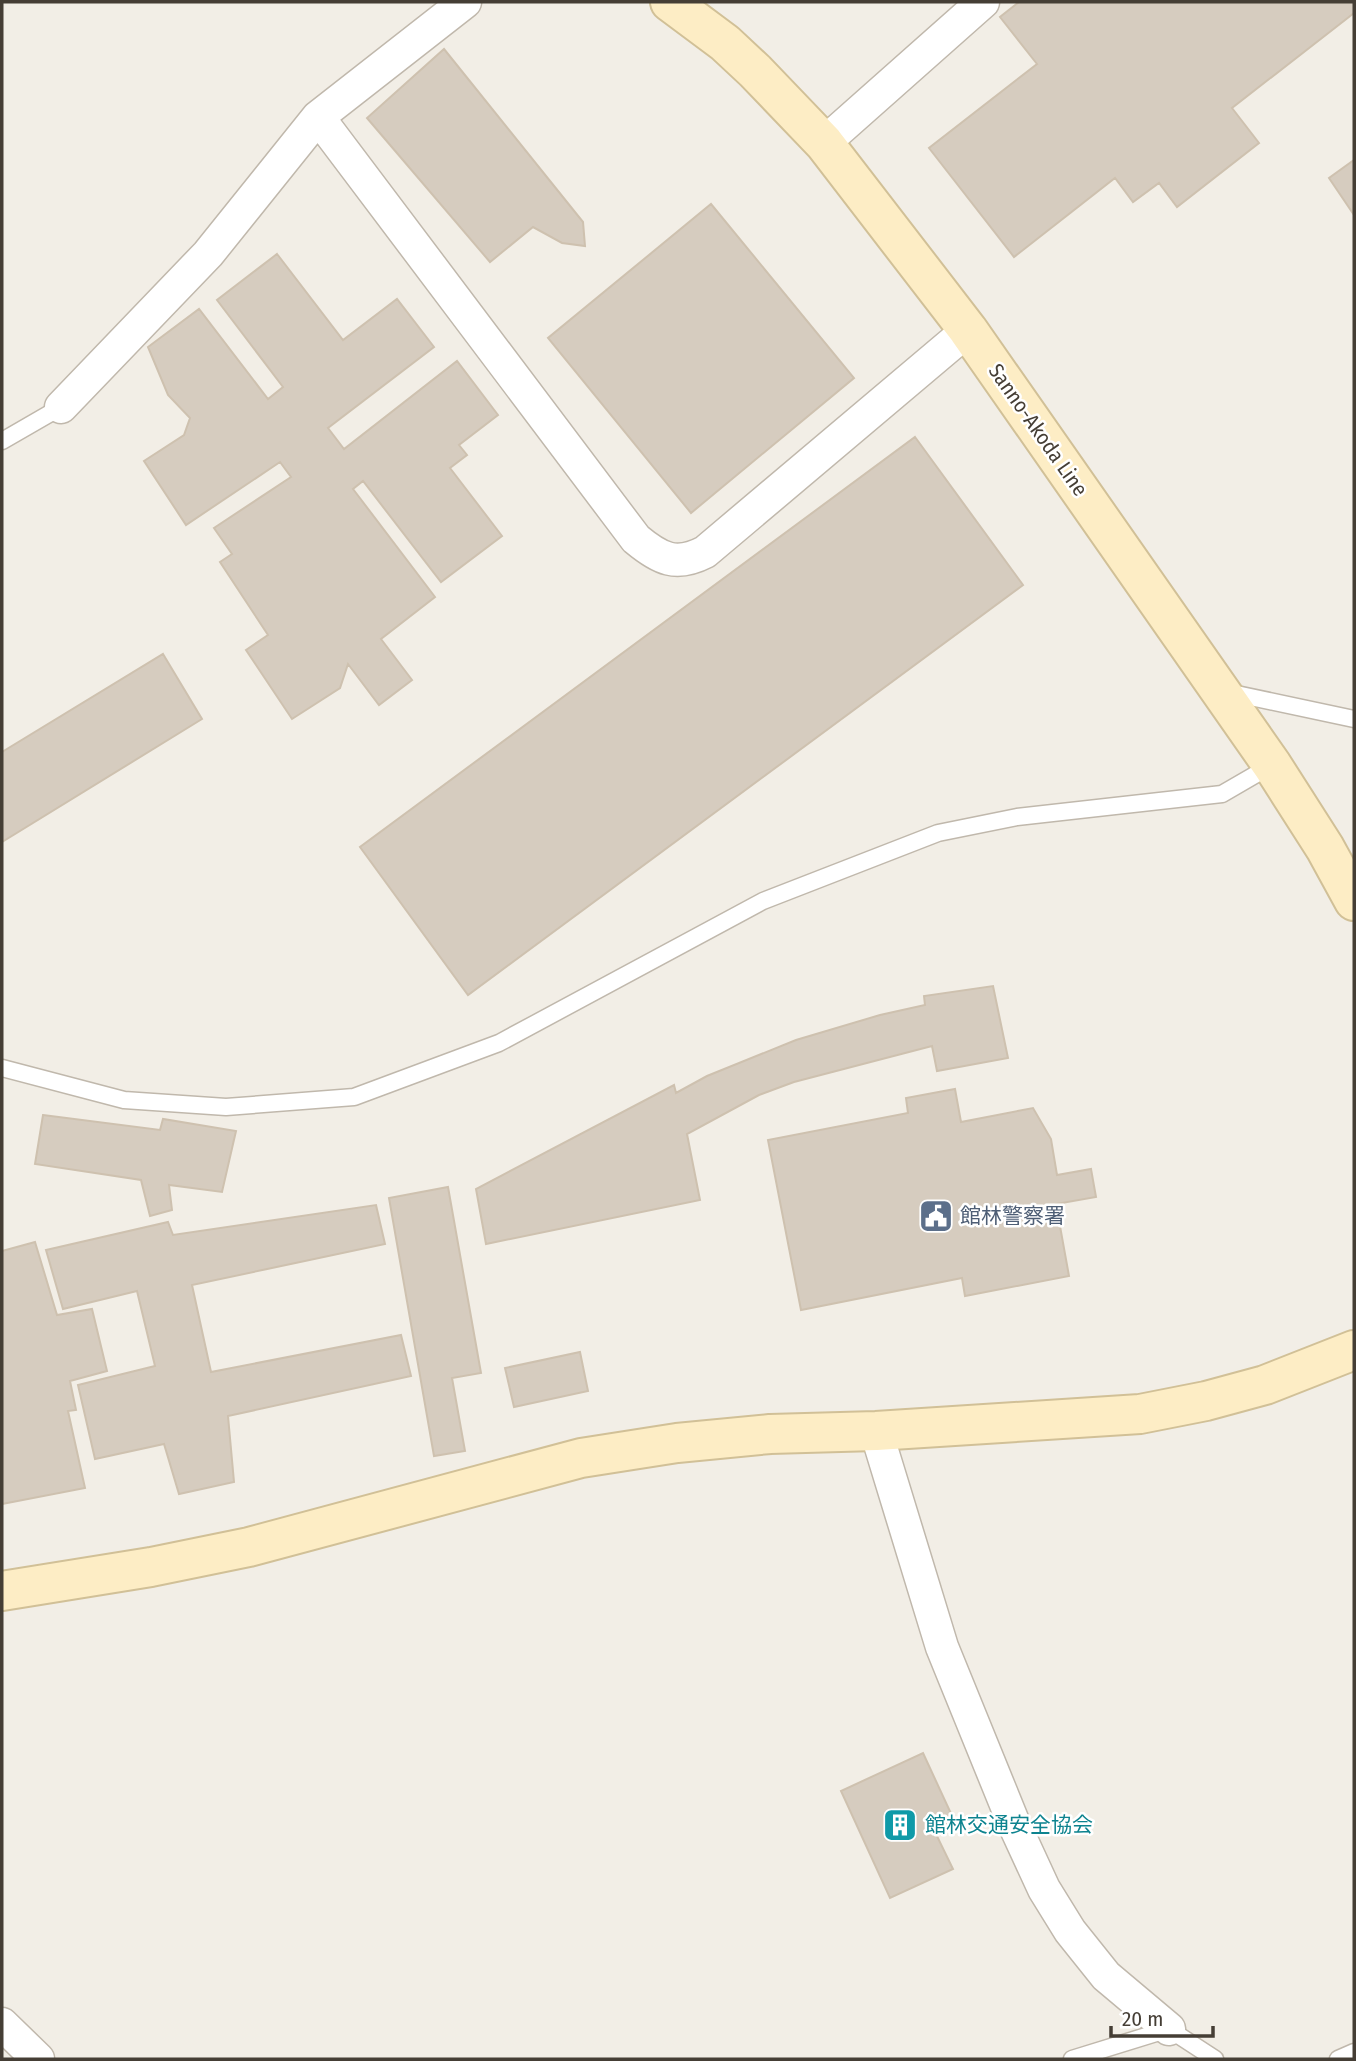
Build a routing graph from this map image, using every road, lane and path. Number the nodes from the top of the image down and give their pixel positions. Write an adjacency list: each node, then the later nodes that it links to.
1 (465, 2): 4 (street)
2 (983, 2): 5 (street)
3 (682, 5): 5 (street, Sanno-Akoda Line)
4 (318, 117): 6 (street); 7 (street)
5 (824, 143): 6 (street, Sanno-Akoda Line)
6 (968, 330): 9 (street, Sanno-Akoda Line)
7 (61, 407): 8 (lane)
8 (2, 441)
9 (1221, 691): 10 (lane); 11 (street, Sanno-Akoda Line)
10 (1354, 719)
11 (1272, 765): 12 (street, Sanno-Akoda Line); 13 (lane)
12 (1354, 901)
13 (2, 1068)
14 (1354, 1350): 15 (street)
15 (876, 1432): 16 (street); 18 (street)
16 (2, 1591)
17 (2, 2024): 20 (street)
18 (1169, 2029): 21 (lane); 22 (lane)
19 (1354, 2052): 23 (lane)
20 (38, 2059)
21 (1072, 2059)
22 (1215, 2059)
23 (1338, 2059)

